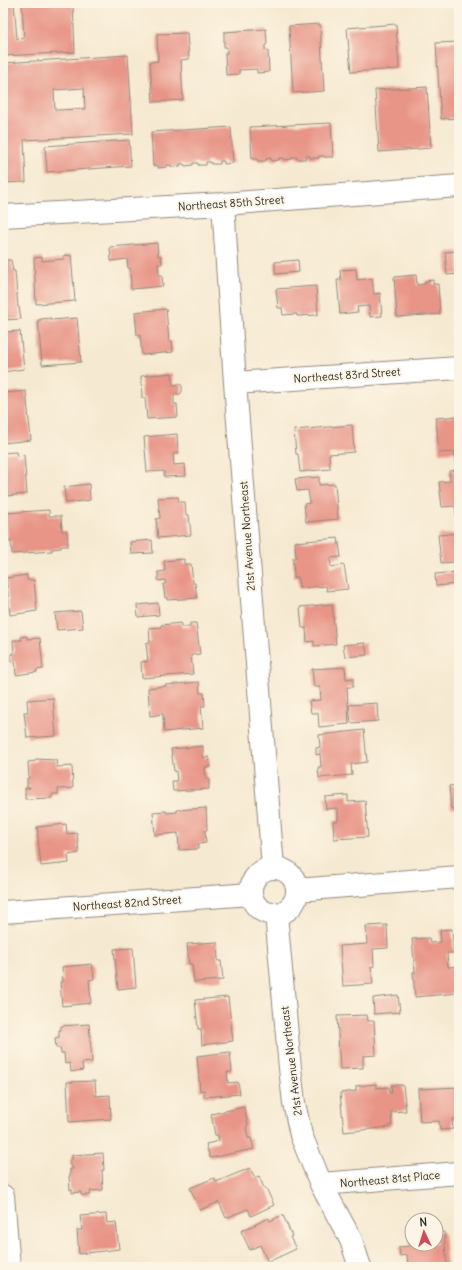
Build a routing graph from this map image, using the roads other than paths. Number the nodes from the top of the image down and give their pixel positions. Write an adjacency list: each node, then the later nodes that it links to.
1 (459, 186): 2 (street, Northeast 85th Street)
2 (223, 204): 3 (street, Northeast 85th Street); 5 (street, 21st Avenue Northeast)
3 (3, 216)
4 (459, 368): 5 (street, Northeast 83rd Street)
5 (235, 383): 6 (street, 21st Avenue Northeast)
6 (273, 868): 8 (street); 9 (street)
7 (459, 877): 8 (street)
8 (297, 890): 11 (street)
9 (251, 894): 10 (street, Northeast 82nd Street); 11 (street)
10 (3, 912)
11 (276, 914): 13 (street, 21st Avenue Northeast)
12 (459, 1173): 13 (street, Northeast 81st Place)
13 (321, 1184): 16 (street, 21st Avenue Northeast)
14 (3, 1196): 15 (street)
15 (9, 1267)
16 (360, 1267)

